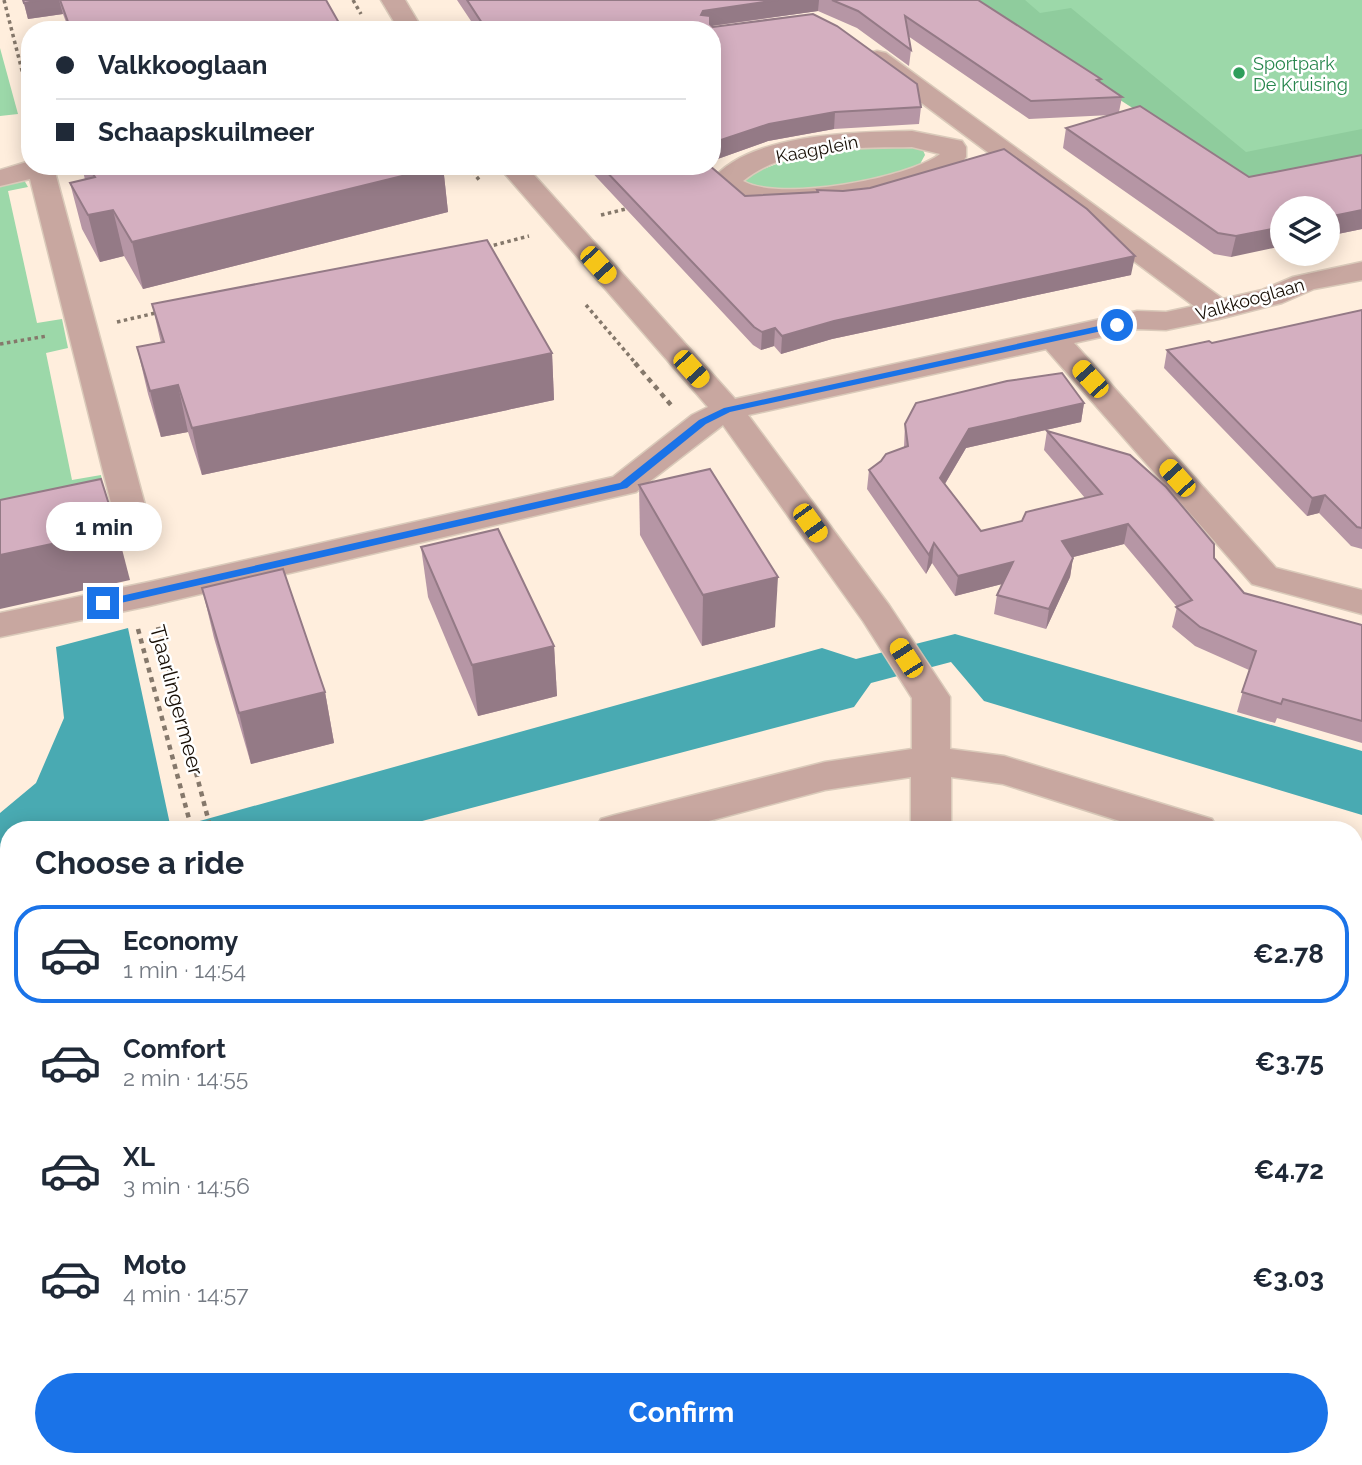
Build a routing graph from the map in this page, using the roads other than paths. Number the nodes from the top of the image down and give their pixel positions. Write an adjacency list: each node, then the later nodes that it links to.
1 (393, 0): 2 (street)
2 (406, 21)
3 (857, 43): 4 (street)
4 (988, 142): 5 (street, Kaagplein); 11 (street)
5 (953, 147): 5 (street, Kaagplein)
6 (21, 172): 9 (street)
7 (44, 175): 14 (street)
8 (519, 175): 13 (street)
9 (0, 178)
10 (1362, 271): 11 (street, Valkkooglaan)
11 (1219, 310): 12 (street, Valkkooglaan)
12 (1055, 340): 13 (street, Valkkooglaan); 15 (street)
13 (727, 410): 16 (street, Valkkooglaan); 17 (street)
14 (135, 531)
15 (1362, 602)
16 (0, 625)
17 (930, 760): 18 (street); 19 (street); 20 (street)
18 (650, 821)
19 (931, 821)
20 (1169, 821)

